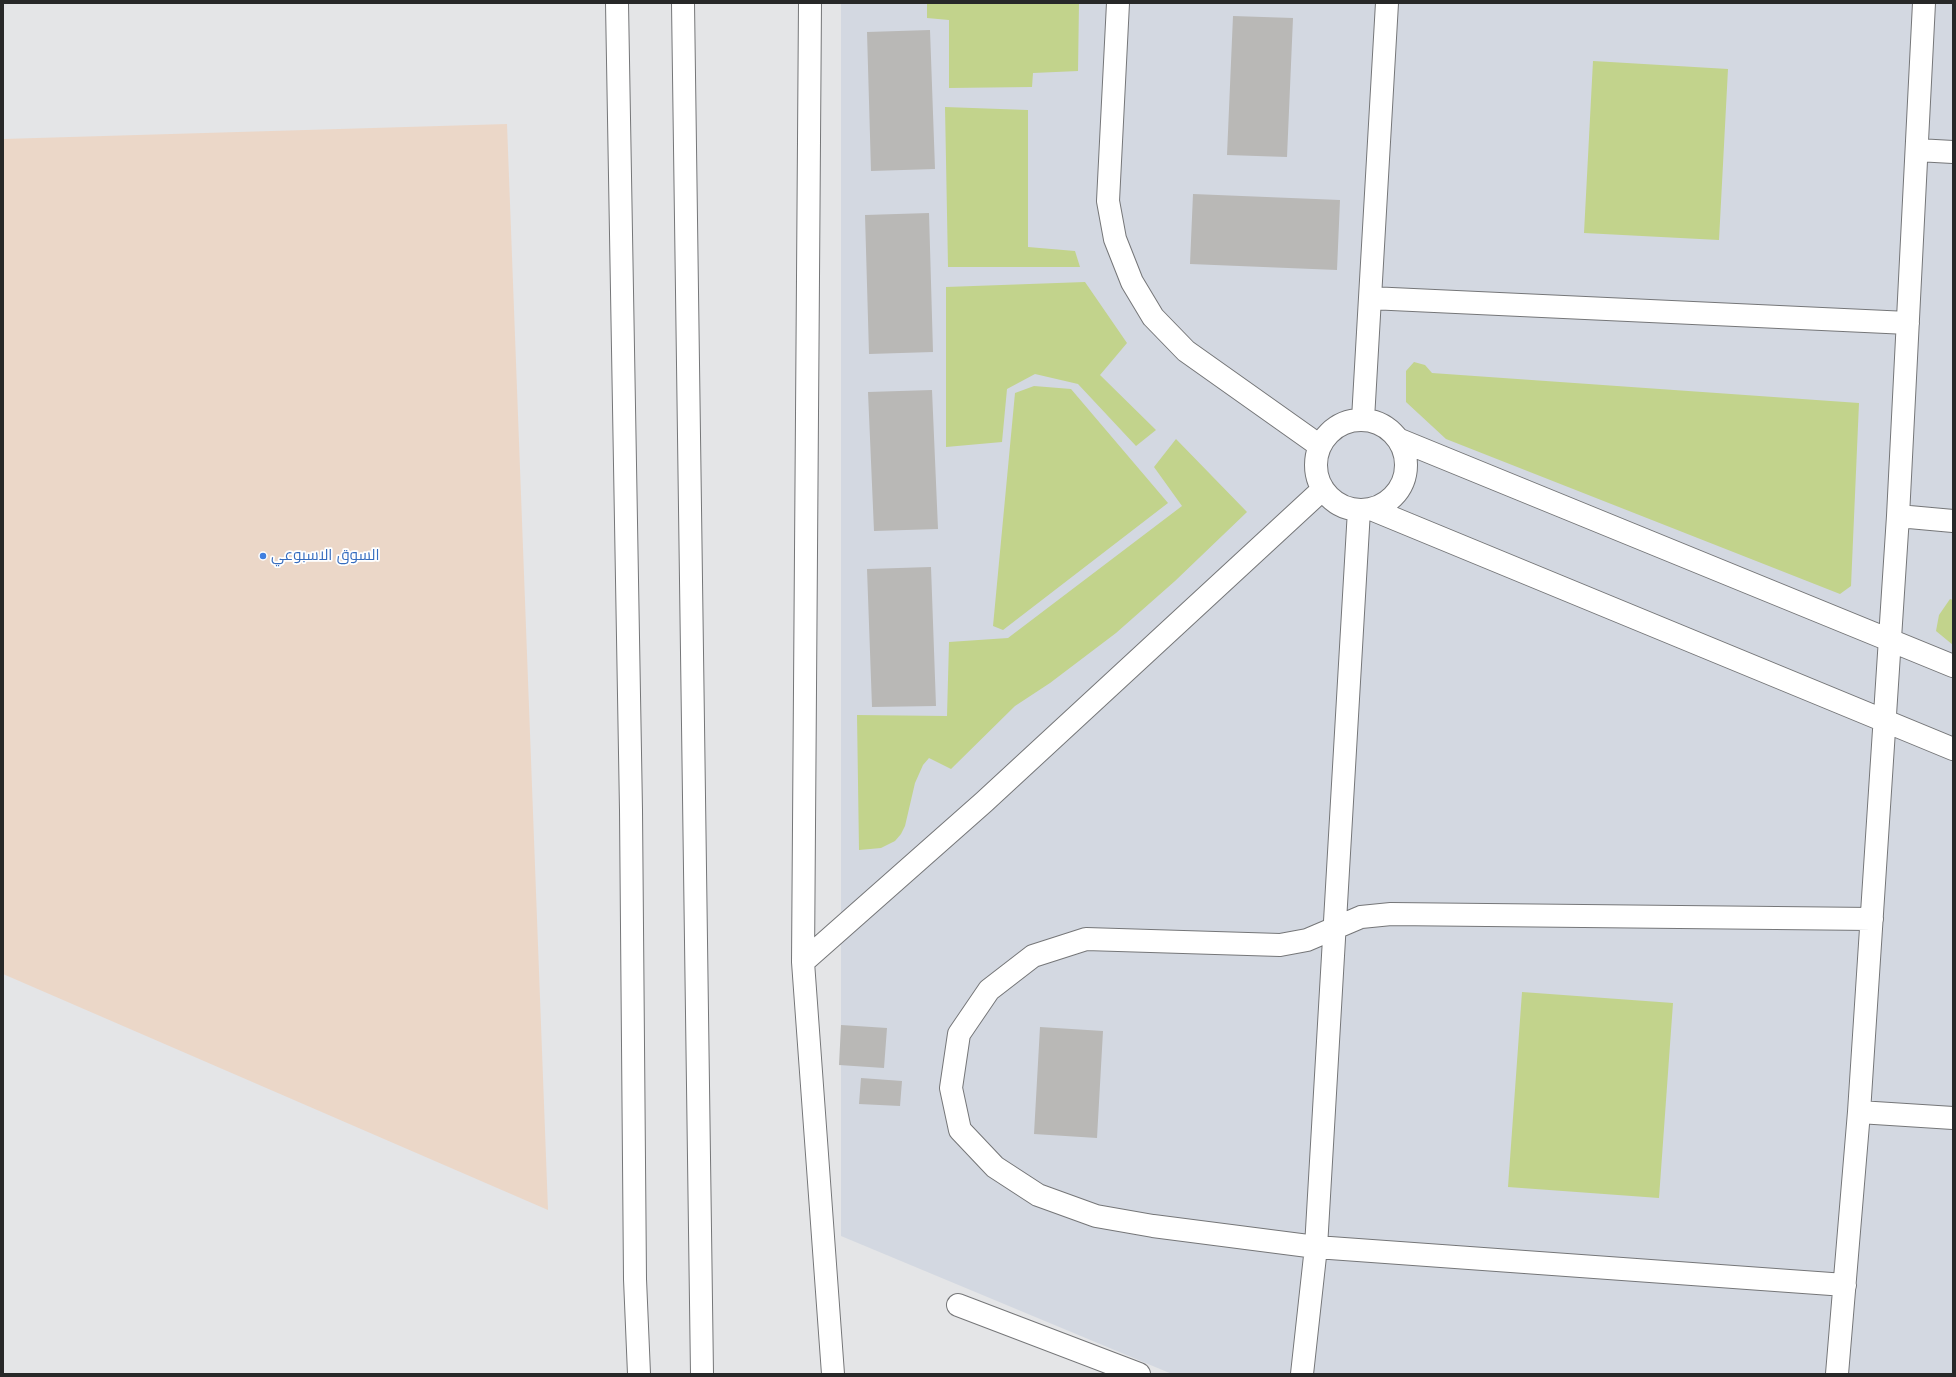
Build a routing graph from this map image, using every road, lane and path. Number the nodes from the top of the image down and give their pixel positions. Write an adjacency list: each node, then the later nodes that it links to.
1 (617, 3): 30 (main road)
2 (683, 3): 31 (main road)
3 (810, 3): 24 (main road)
4 (1118, 3): 13 (main road)
5 (1387, 3): 9 (main road)
6 (1924, 3): 7 (main road)
7 (1917, 150): 8 (main road); 10 (main road)
8 (1953, 152)
9 (1370, 298): 10 (main road); 11 (main road)
10 (1908, 323): 16 (main road)
11 (1363, 419): 12 (main road); 13 (main road)
12 (1400, 440): 15 (main road); 18 (main road)
13 (1320, 446): 14 (main road)
14 (1323, 489): 15 (main road); 24 (main road)
15 (1365, 510): 20 (main road); 23 (main road)
16 (1898, 516): 17 (main road); 18 (main road)
17 (1953, 521)
18 (1890, 640): 19 (main road); 20 (main road)
19 (1953, 666)
20 (1885, 721): 21 (main road); 22 (main road)
21 (1953, 749)
22 (1872, 918): 23 (main road); 25 (main road)
23 (1335, 928): 27 (main road); 27 (main road)
24 (803, 962): 32 (main road)
25 (1859, 1112): 26 (main road); 28 (main road)
26 (1953, 1118)
27 (1316, 1247): 28 (main road); 34 (main road)
28 (1845, 1285): 35 (main road)
29 (958, 1305): 33 (main road)
30 (639, 1374)
31 (702, 1374)
32 (833, 1374)
33 (1139, 1374)
34 (1302, 1374)
35 (1837, 1374)

